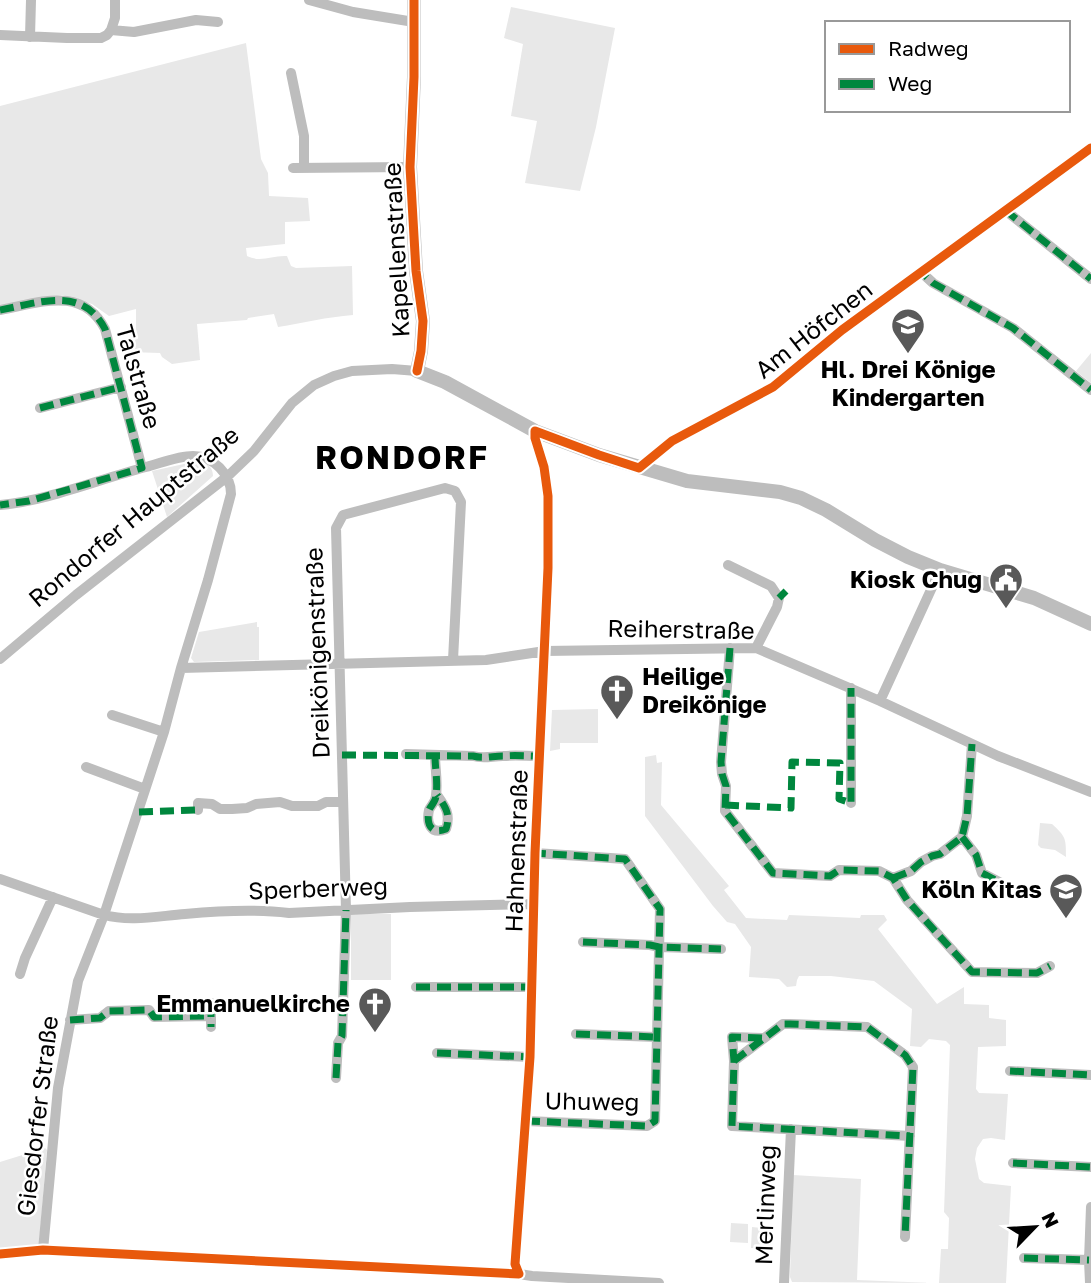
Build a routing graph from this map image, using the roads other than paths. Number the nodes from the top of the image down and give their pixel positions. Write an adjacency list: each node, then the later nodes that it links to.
1 (31, 0): 9 (street)
2 (115, 0): 7 (street)
3 (309, 0): 6 (street)
4 (414, 0): 6 (main road, Kapellenstraße)
5 (218, 22): 7 (street)
6 (414, 22): 11 (main road, Kapellenstraße)
7 (111, 30): 9 (street)
8 (0, 35): 9 (street)
9 (30, 37)
10 (291, 73): 11 (street)
11 (410, 167): 15 (main road, Kapellenstraße)
12 (921, 272): 13 (street, Am Höfchen); 17 (street); 21 (street, Am Höfchen)
13 (1091, 279)
14 (0, 310): 16 (street, Talstraße)
15 (417, 371): 19 (main road, Rondorfer Hauptstraße); 22 (street, Rondorfer Hauptstraße)
16 (121, 387): 18 (street); 20 (street, Talstraße)
17 (1091, 390)
18 (40, 408)
19 (535, 431): 21 (main road, Rondorfer Hauptstraße); 29 (street, Hahnenstraße)
20 (142, 468): 22 (street); 23 (street)
21 (639, 468): 25 (main road, Rondorfer Hauptstraße)
22 (228, 476): 30 (street, Rondorfer Hauptstraße); 33 (street, Giesdorfer Straße)
23 (0, 505)
24 (728, 565): 28 (street)
25 (940, 570): 26 (main road, Rondorfer Hauptstraße); 35 (street)
26 (1091, 624)
27 (730, 648): 28 (street, Reiherstraße); 29 (street, Reiherstraße); 52 (street)
28 (756, 648): 34 (street, Reiherstraße)
29 (545, 651): 31 (street, Reiherstraße); 41 (street, Hahnenstraße)
30 (0, 659)
31 (453, 660): 32 (street, Reiherstraße); 32 (street, Dreikönigenstraße)
32 (339, 664): 33 (street, Reiherstraße); 46 (street, Dreikönigenstraße)
33 (181, 668): 37 (street, Giesdorfer Straße)
34 (851, 688): 35 (street, Reiherstraße); 47 (street)
35 (880, 701): 38 (street, Reiherstraße)
36 (112, 715): 37 (street)
37 (164, 732): 43 (street, Giesdorfer Straße)
38 (972, 744): 44 (street, Reiherstraße); 49 (street)
39 (406, 754): 40 (street)
40 (435, 755): 41 (street); 45 (street)
41 (539, 755): 50 (street, Hahnenstraße)
42 (86, 767): 43 (street)
43 (145, 789): 57 (street, Giesdorfer Straße)
44 (1091, 792)
45 (437, 795)
46 (343, 802): 48 (street); 56 (street, Dreikönigenstraße)
47 (851, 803)
48 (198, 810)
49 (962, 837): 52 (street); 53 (street)
50 (535, 853): 55 (street, Hahnenstraße); 59 (street, Uhuweg)
51 (0, 878): 54 (street, Sperberweg)
52 (893, 878): 61 (street)
53 (1001, 883)
54 (52, 897): 57 (street, Sperberweg); 62 (street)
55 (534, 904): 56 (street, Sperberweg); 64 (street, Hahnenstraße)
56 (346, 910): 57 (street, Sperberweg); 75 (street, Dreikönigenstraße)
57 (104, 915): 66 (street, Giesdorfer Straße)
58 (583, 942): 59 (street)
59 (659, 947): 60 (street); 68 (street, Uhuweg)
60 (721, 949)
61 (1050, 966)
62 (20, 974)
63 (416, 987): 64 (street)
64 (532, 987): 71 (street, Hahnenstraße)
65 (211, 1003): 66 (street)
66 (70, 1020): 83 (street, Giesdorfer Straße)
67 (576, 1034): 68 (street)
68 (656, 1037): 76 (street, Uhuweg)
69 (762, 1038): 72 (street, Merlinweg); 72 (street, Merlinweg); 78 (street, Merlinweg)
70 (437, 1053): 71 (street)
71 (530, 1057): 76 (street, Hahnenstraße)
72 (734, 1061): 77 (street, Merlinweg)
73 (1010, 1071): 74 (street)
74 (1091, 1075)
75 (336, 1078)
76 (526, 1121): 86 (street, Hahnenstraße)
77 (791, 1129): 78 (street, Merlinweg); 87 (street, Merlinweg)
78 (910, 1136): 82 (street, Merlinweg)
79 (1013, 1163): 80 (street)
80 (1091, 1167)
81 (1091, 1207): 85 (street)
82 (905, 1237)
83 (43, 1250)
84 (1024, 1258): 85 (street)
85 (1089, 1260): 88 (street)
86 (659, 1283)
87 (784, 1283)
88 (1090, 1283)

